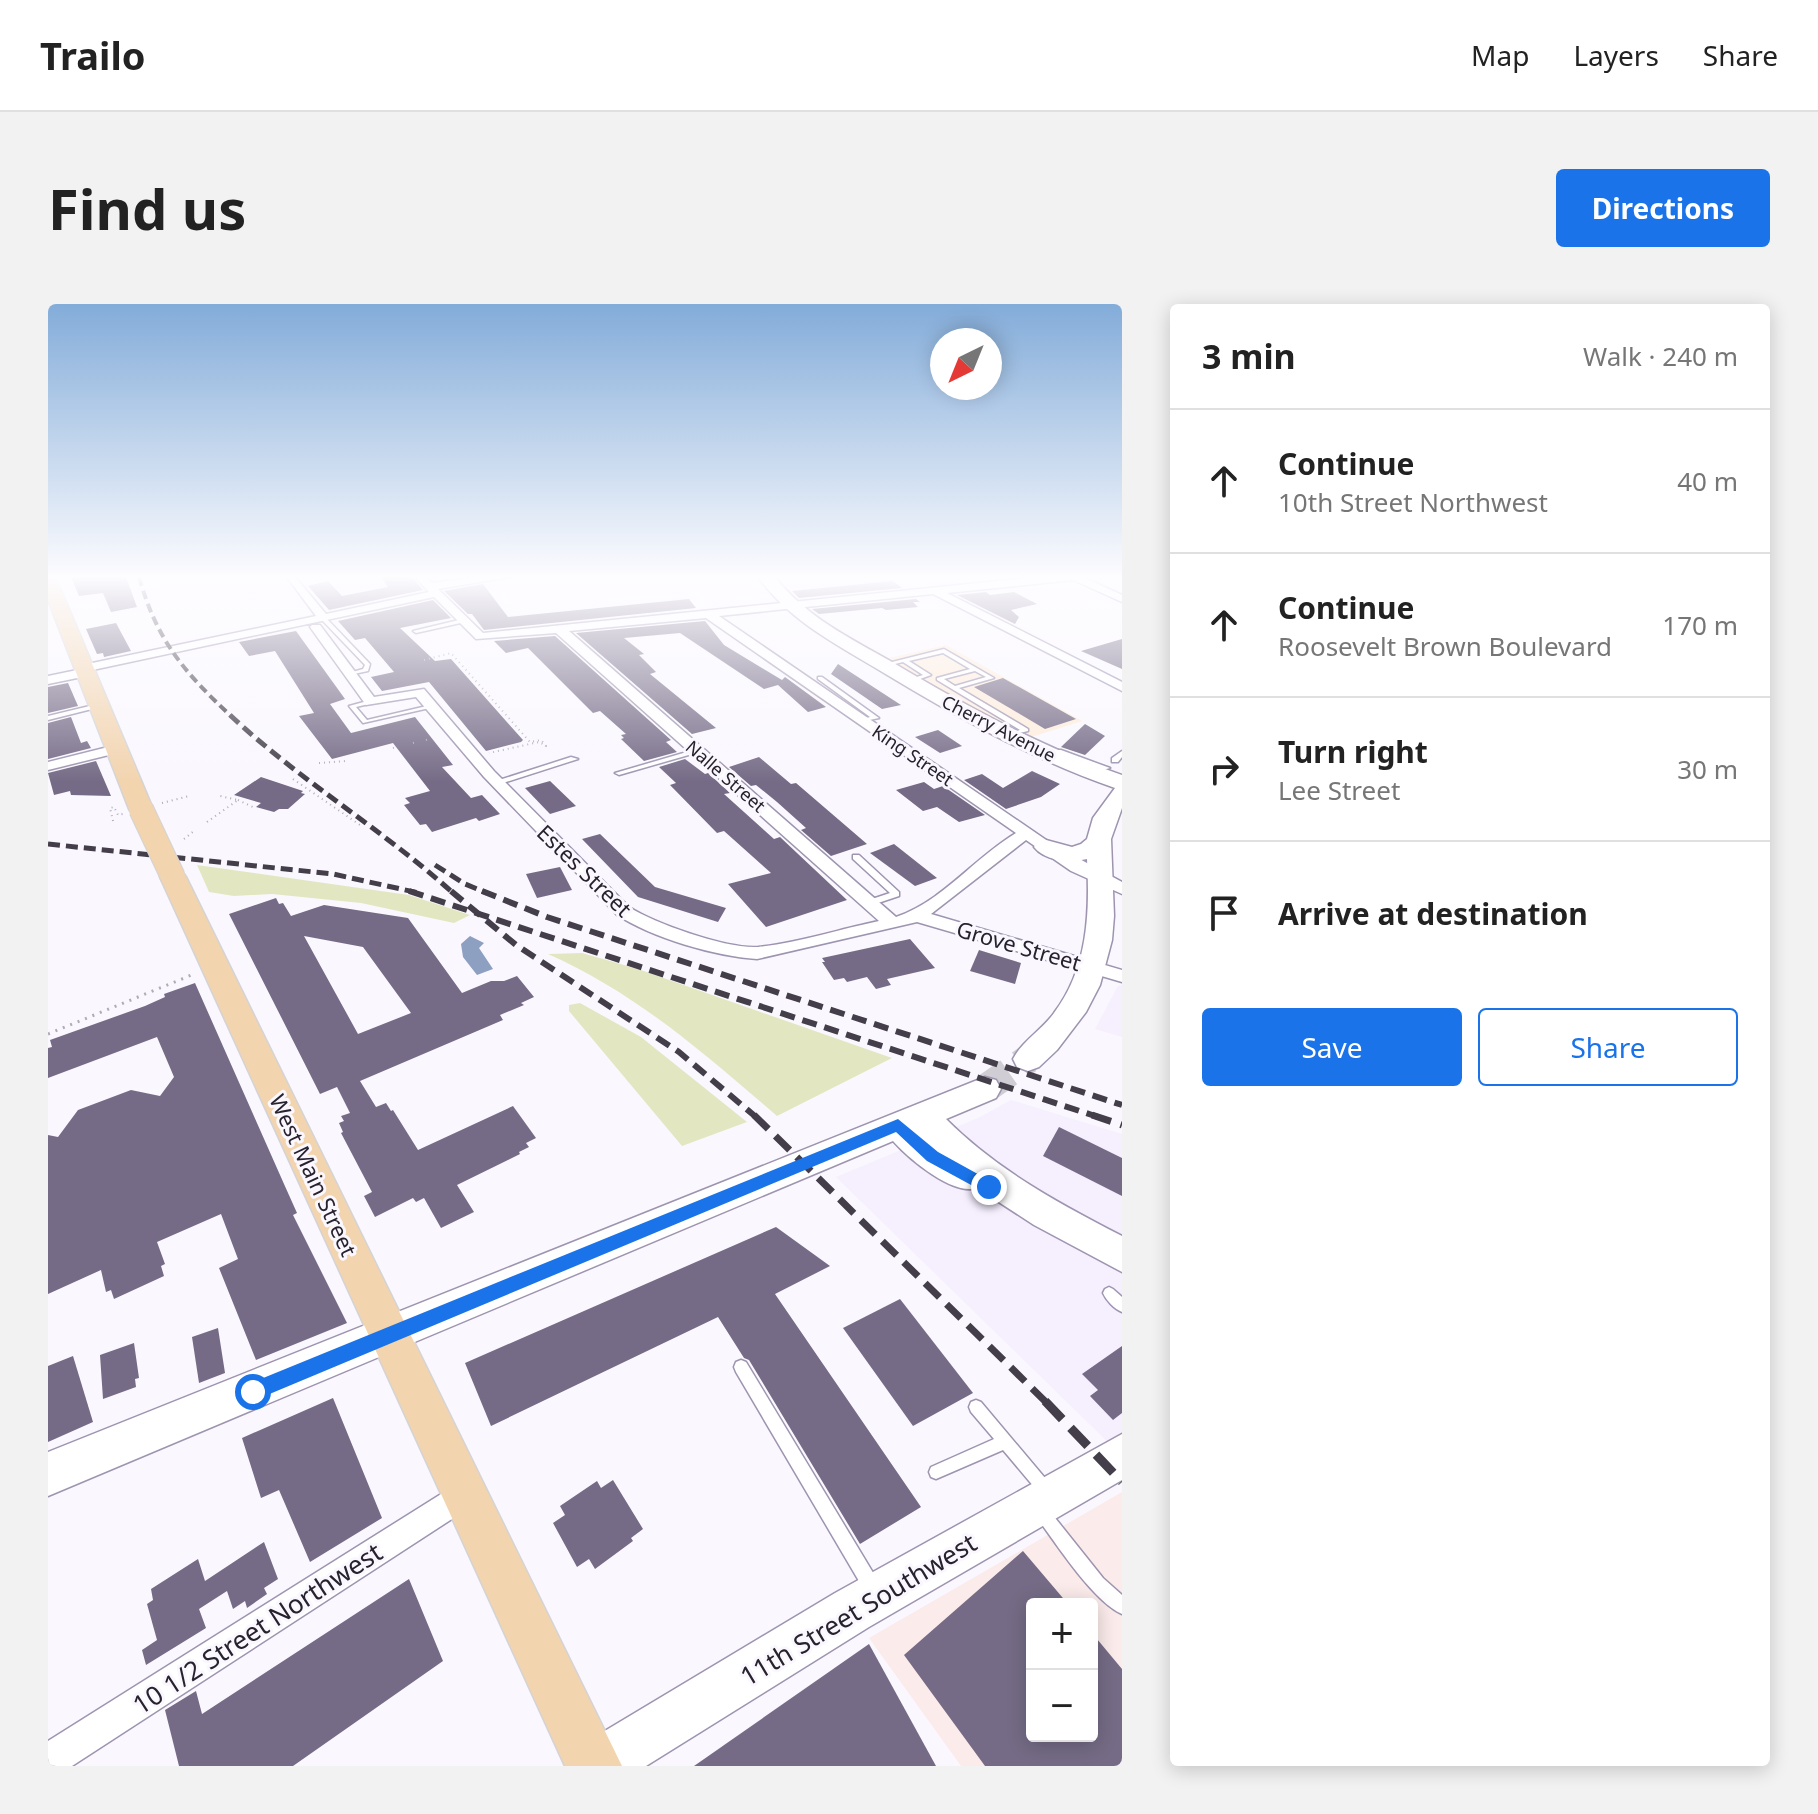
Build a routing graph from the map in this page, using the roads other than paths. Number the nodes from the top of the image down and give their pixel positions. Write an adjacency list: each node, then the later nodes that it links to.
1 (72, 645): 11 (main road, West Main Street)
2 (210, 645): 11 (street)
3 (334, 645): 19 (street)
4 (577, 645): 26 (street, Nalle Street)
5 (757, 645): 18 (street, King Street)
6 (851, 645): 9 (main road, Cherry Avenue)
7 (1041, 645): 16 (street)
8 (903, 660): 9 (lane); 10 (lane); 13 (lane)
9 (883, 665): 13 (main road, Cherry Avenue)
10 (976, 669): 14 (lane); 17 (lane)
11 (83, 671): 15 (street); 20 (main road, West Main Street)
12 (820, 678): 18 (lane)
13 (919, 678): 14 (lane); 23 (main road, Cherry Avenue)
14 (939, 679): 17 (lane)
15 (48, 680)
16 (1122, 687)
17 (953, 688): 23 (lane)
18 (831, 693): 36 (street, King Street)
19 (371, 702): 21 (street); 21 (lane)
20 (98, 706): 22 (lane); 25 (main road, West Main Street)
21 (431, 707): 32 (street, Estes Street)
22 (48, 718)
23 (1005, 736): 34 (main road, Cherry Avenue)
24 (1046, 746): 31 (lane)
25 (116, 749): 30 (street); 51 (main road, West Main Street, bridge)
26 (697, 751): 33 (lane); 40 (street, Nalle Street)
27 (1122, 753): 29 (lane)
28 (574, 759): 32 (lane)
29 (1122, 762)
30 (48, 766)
31 (1106, 768)
32 (492, 771): 42 (street, Estes Street)
33 (619, 773)
34 (1122, 783)
35 (1122, 793): 37 (main road)
36 (1036, 840): 37 (main road); 39 (street, King Street); 41 (street)
37 (1096, 844): 39 (main road)
38 (856, 857): 40 (lane)
39 (1111, 884): 43 (main road)
40 (869, 903): 42 (street, Nalle Street)
41 (917, 916): 42 (street); 43 (street, Grove Street)
42 (893, 924)
43 (1093, 967): 44 (street, Grove Street); 45 (main road)
44 (1122, 976)
45 (1028, 1059)
46 (985, 1089): 47 (main road)
47 (909, 1120): 48 (main road); 51 (main road)
48 (1122, 1255)
49 (1109, 1293): 50 (lane)
50 (1122, 1306)
51 (390, 1335): 57 (main road); 58 (main road, West Main Street)
52 (741, 1367): 60 (lane)
53 (976, 1407): 54 (lane)
54 (1005, 1442): 56 (lane); 59 (lane)
55 (1122, 1456): 59 (main road, 11th Street Southwest)
56 (936, 1472)
57 (48, 1474)
58 (465, 1494): 62 (street, 10 1/2 Street Northwest); 63 (main road, West Main Street)
59 (1044, 1501): 60 (main road, 11th Street Southwest); 61 (lane)
60 (877, 1596): 63 (main road, 11th Street Southwest)
61 (1122, 1606)
62 (48, 1761)
63 (596, 1766)

